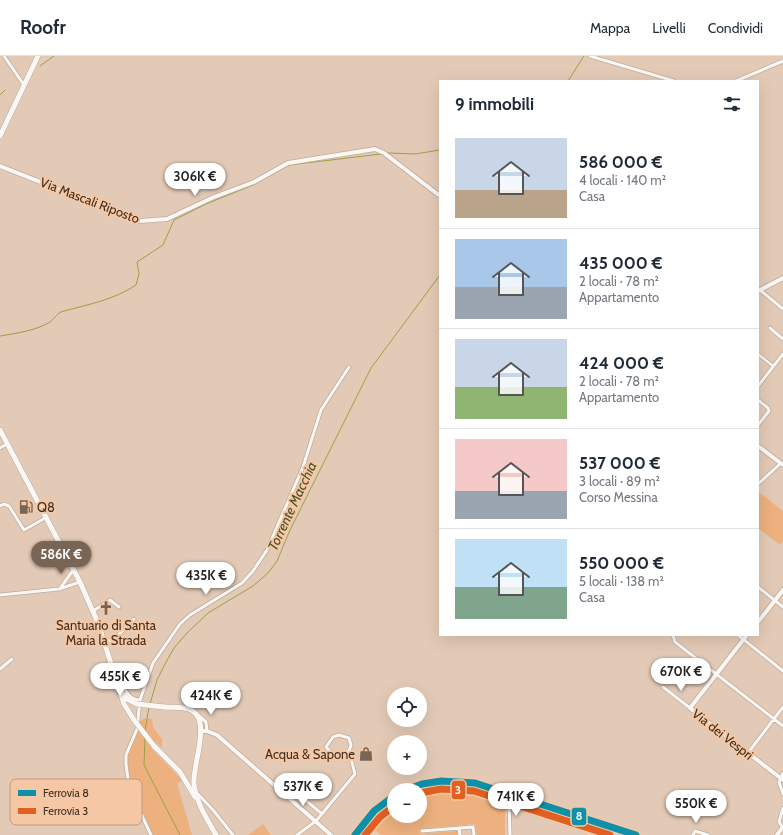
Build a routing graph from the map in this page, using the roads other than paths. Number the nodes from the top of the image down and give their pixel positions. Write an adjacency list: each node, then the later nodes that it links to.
1 (4, 56): 7 (street)
2 (38, 56): 7 (main road)
3 (590, 56): 5 (street)
4 (783, 61): 6 (street)
5 (671, 80)
6 (738, 80)
7 (24, 85): 8 (main road)
8 (0, 136)
9 (0, 166): 10 (street, Via Mascali Riposto)
10 (439, 195)
11 (783, 278): 12 (street)
12 (759, 291): 13 (street)
13 (783, 309)
14 (770, 328): 15 (street)
15 (783, 339)
16 (783, 354): 18 (street)
17 (759, 355): 18 (street)
18 (773, 366): 20 (street)
19 (349, 367): 55 (street)
20 (759, 385)
21 (759, 401): 22 (street)
22 (759, 424)
23 (0, 430): 24 (main road)
24 (7, 444): 26 (street); 30 (main road)
25 (759, 447): 27 (street)
26 (0, 448)
27 (782, 464): 28 (street)
28 (759, 483)
29 (0, 506): 30 (street)
30 (47, 517): 31 (main road)
31 (74, 569): 32 (main road); 34 (street)
32 (80, 582): 34 (street); 40 (main road)
33 (759, 588): 37 (street)
34 (59, 589): 36 (street)
35 (783, 590): 37 (street)
36 (0, 595)
37 (775, 600): 38 (street); 42 (street)
38 (783, 606)
39 (120, 607): 40 (street)
40 (93, 611): 47 (main road)
41 (134, 619): 47 (street)
42 (759, 621)
43 (673, 636): 52 (street)
44 (739, 636): 46 (street)
45 (747, 636): 46 (street)
46 (744, 640): 50 (street); 52 (street)
47 (104, 643): 51 (main road)
48 (12, 659): 49 (street)
49 (0, 669)
50 (783, 670)
51 (114, 672): 53 (main road); 55 (street)
52 (716, 674): 57 (street); 60 (street)
53 (119, 687): 55 (main road); 59 (main road)
54 (663, 687): 57 (street, Via dei Vespri)
55 (138, 702): 58 (main road, bridge); 59 (main road); 69 (street)
56 (783, 707): 60 (street)
57 (690, 708): 65 (street, Via dei Vespri)
58 (196, 713): 62 (main road); 63 (street)
59 (130, 714): 66 (main road, bridge)
60 (774, 719): 61 (street); 65 (street)
61 (783, 726)
62 (200, 731): 63 (street); 67 (main road)
63 (207, 731): 70 (street)
64 (349, 751): 64 (street); 76 (street)
65 (748, 753): 68 (street, Via dei Vespri)
66 (180, 772): 67 (main road); 74 (main road)
67 (194, 777): 71 (main road)
68 (782, 777): 72 (street)
69 (126, 779)
70 (283, 792): 76 (street); 78 (street)
71 (196, 793): 74 (main road); 84 (street)
72 (783, 794)
73 (509, 800): 90 (street)
74 (201, 807): 83 (main road)
75 (783, 808): 79 (street)
76 (322, 814): 78 (street)
77 (142, 816): 82 (street)
78 (317, 822): 85 (street); 86 (street); 87 (street)
79 (783, 827): 93 (street)
80 (459, 828): 81 (street); 88 (street); 89 (street)
81 (422, 831)
82 (151, 835)
83 (216, 835)
84 (233, 835)
85 (297, 835)
86 (331, 835)
87 (334, 835)
88 (460, 835)
89 (474, 835)
90 (510, 835)
91 (693, 835): 92 (street)
92 (708, 835)
93 (777, 835)

